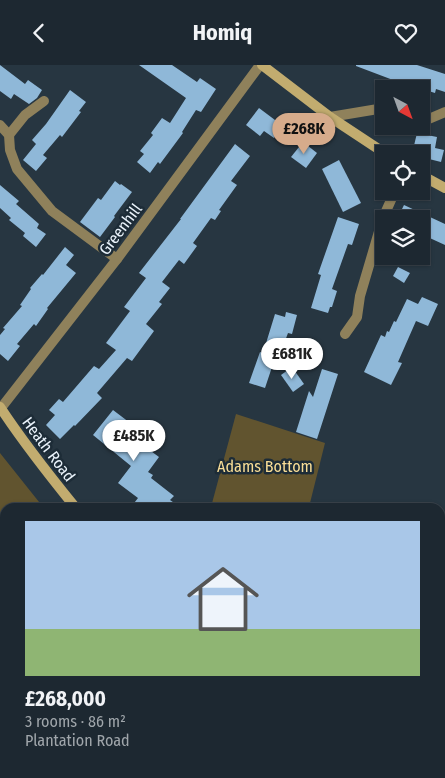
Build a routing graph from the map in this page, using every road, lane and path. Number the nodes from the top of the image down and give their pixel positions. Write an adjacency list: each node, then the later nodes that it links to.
1 (261, 65): 5 (street); 13 (street, Greenhill)
2 (44, 101): 8 (street)
3 (375, 110): 5 (street)
4 (445, 112): 6 (street)
5 (330, 117): 9 (street)
6 (430, 118)
7 (0, 125): 8 (street)
8 (9, 135): 13 (street)
9 (375, 147)
10 (430, 180): 11 (street)
11 (445, 188)
12 (391, 200): 14 (street)
13 (116, 259): 15 (street, Greenhill)
14 (345, 334)
15 (0, 408): 16 (street, Heath Road)
16 (72, 503)

